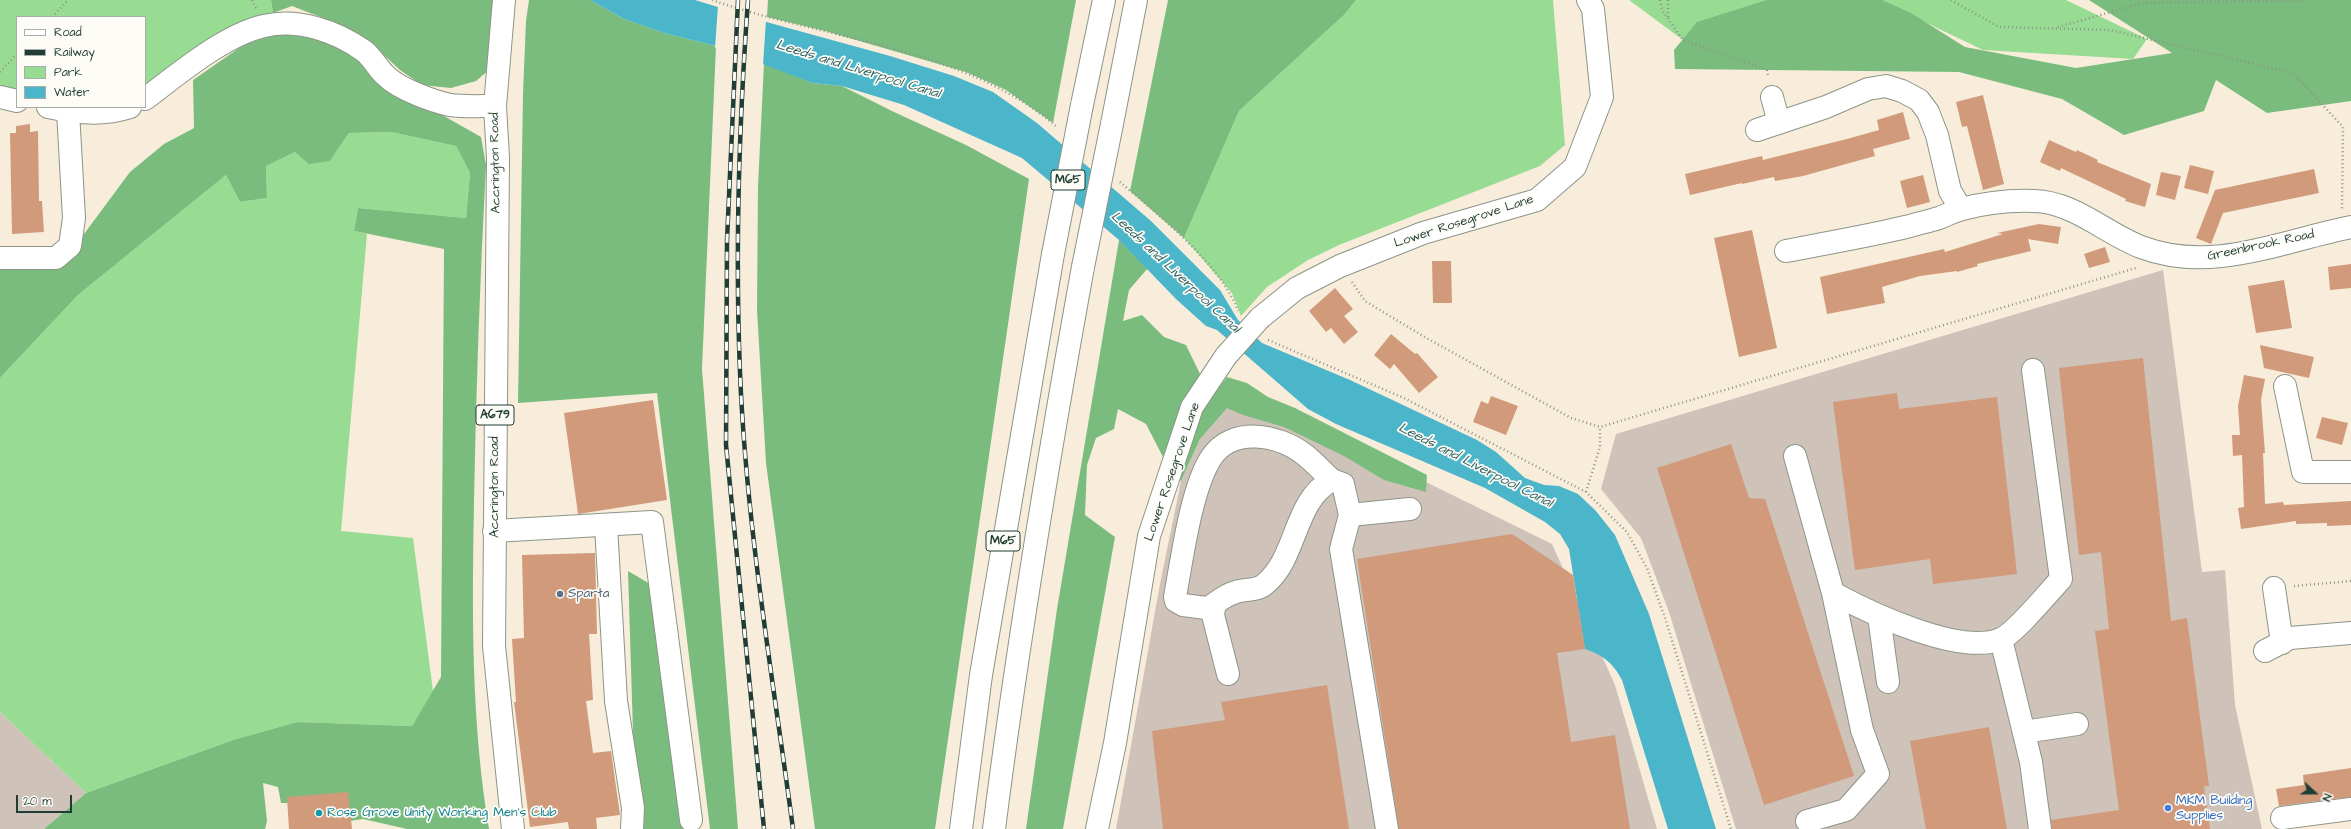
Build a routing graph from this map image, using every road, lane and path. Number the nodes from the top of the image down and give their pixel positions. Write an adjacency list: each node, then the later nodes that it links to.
1 (68, 0): 11 (path)
2 (504, 0): 20 (main road, Accrington Road / A679)
3 (712, 0): 24 (path)
4 (1104, 0): 63 (main road, M65, bridge)
5 (1136, 0): 64 (main road, M65, bridge)
6 (1588, 0): 32 (main road, Lower Rosegrove Lane)
7 (1660, 0): 12 (path)
8 (1668, 0): 12 (path)
9 (1951, 0): 13 (path)
10 (2310, 0): 13 (path)
11 (53, 16)
12 (1668, 18): 17 (path)
13 (2054, 28): 28 (path)
14 (16, 55): 15 (path)
15 (0, 72)
16 (0, 97): 19 (main road)
17 (1772, 97): 23 (main road)
18 (146, 98): 20 (main road)
19 (16, 100)
20 (495, 106): 45 (main road, Accrington Road / A679)
21 (127, 108): 22 (main road)
22 (58, 109): 31 (main road)
23 (1778, 123): 25 (main road); 27 (main road)
24 (1059, 129)
25 (1757, 130)
26 (1118, 180): 33 (path)
27 (1961, 209): 29 (main road, Greenbrook Road); 30 (main road, Greenbrook Road)
28 (2346, 228): 30 (main road, Greenbrook Road)
29 (1786, 250)
30 (2164, 254): 37 (path)
31 (0, 258)
32 (1340, 266): 33 (main road, Lower Rosegrove Lane); 37 (path)
33 (1250, 317): 65 (main road, Lower Rosegrove Lane, bridge)
34 (1267, 339): 41 (path)
35 (2032, 370): 52 (main road)
36 (2285, 386): 39 (main road)
37 (1600, 427): 41 (path)
38 (1794, 456): 48 (main road)
39 (2351, 472)
40 (1332, 480): 43 (main road); 49 (main road); 49 (main road)
41 (1586, 492): 67 (path)
42 (1410, 509): 43 (main road)
43 (1350, 516): 66 (main road)
44 (606, 525): 45 (main road); 59 (main road); 62 (main road)
45 (494, 530): 61 (main road, Accrington Road / A679)
46 (2351, 582): 47 (path)
47 (2274, 588): 51 (main road)
48 (1833, 593): 50 (main road); 60 (main road)
49 (1214, 609): 53 (main road)
50 (1879, 616): 52 (main road); 54 (main road)
51 (2351, 633)
52 (2001, 639): 56 (main road)
53 (1228, 674)
54 (1888, 682)
55 (2077, 724): 56 (main road)
56 (2024, 732): 68 (main road)
57 (2351, 809): 58 (main road)
58 (2282, 818)
59 (691, 820)
60 (1807, 821)
61 (513, 829)
62 (632, 829)
63 (961, 829)
64 (994, 829)
65 (1097, 829)
66 (1387, 829)
67 (1731, 829)
68 (2040, 829)

